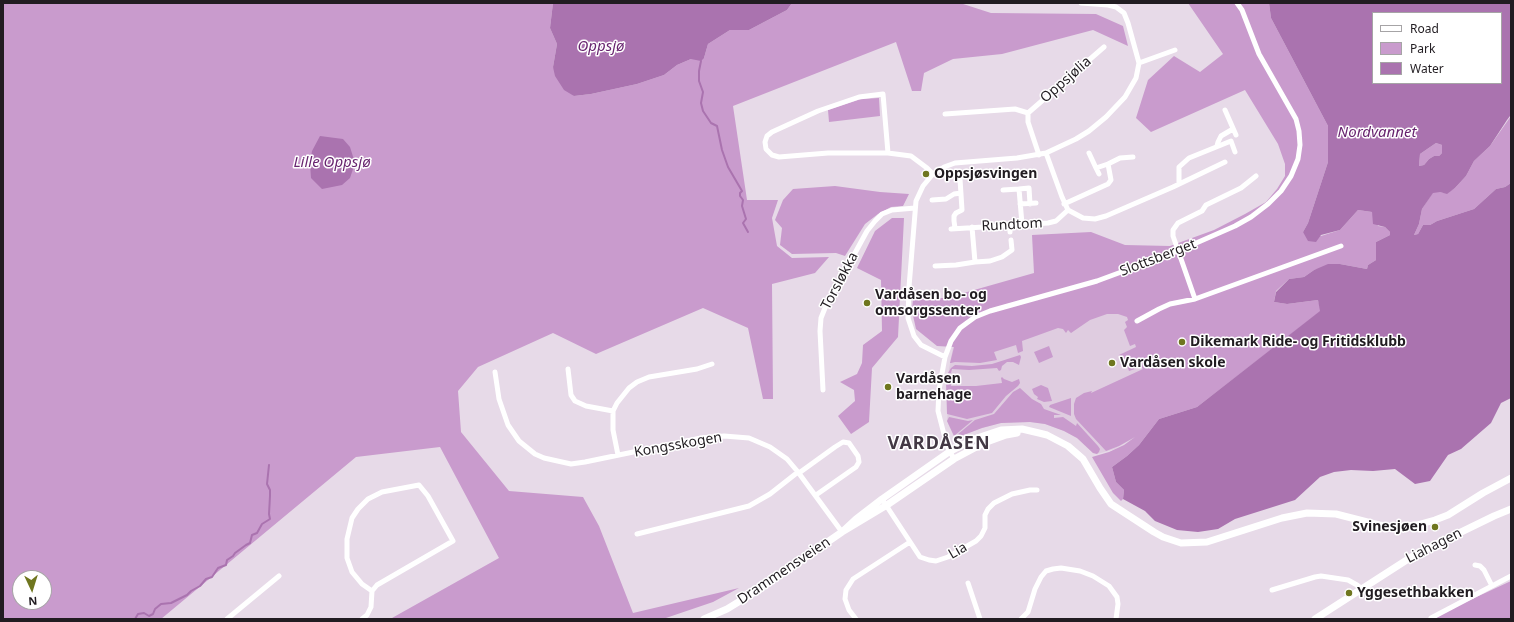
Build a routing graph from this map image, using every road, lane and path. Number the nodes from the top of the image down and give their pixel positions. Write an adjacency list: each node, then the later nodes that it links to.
1 (1081, 3): 5 (street)
2 (1237, 3): 40 (street, Slottsberget)
3 (1104, 47): 8 (street, Oppsjølia)
4 (1175, 50): 5 (street)
5 (1139, 63): 12 (street)
6 (1225, 110): 9 (street)
7 (945, 114): 8 (street, Oppsjølia)
8 (1028, 114): 14 (street, Oppsjølia)
9 (1218, 146): 10 (street); 23 (street)
10 (1235, 152)
11 (888, 153): 11 (street); 19 (street)
12 (1046, 153): 14 (street); 31 (street)
13 (1089, 153): 18 (street)
14 (1039, 155): 19 (street)
15 (1133, 156): 17 (street)
16 (1225, 162): 23 (street)
17 (1108, 164): 18 (street); 31 (street)
18 (1096, 168): 20 (street)
19 (933, 174): 32 (street)
20 (1099, 174)
21 (1256, 176): 40 (street)
22 (960, 179): 26 (street)
23 (1179, 184): 33 (street)
24 (1019, 189): 25 (street); 29 (street); 30 (street)
25 (1003, 190)
26 (961, 193): 27 (street); 36 (street, Rundtom)
27 (932, 200)
28 (1036, 203): 30 (street)
29 (1020, 204): 30 (street); 34 (street)
30 (1030, 204)
31 (1064, 204): 33 (street)
32 (915, 208): 45 (street); 49 (street, Torsløkka)
33 (1068, 210): 34 (street, Rundtom)
34 (1022, 224): 35 (street, Rundtom)
35 (1010, 225): 36 (street, Rundtom); 37 (street)
36 (972, 227): 41 (street)
37 (1010, 232)
38 (1011, 240): 41 (street)
39 (1341, 246): 43 (street)
40 (1178, 251): 43 (street); 45 (street, Slottsberget)
41 (976, 262): 42 (street)
42 (935, 266)
43 (1195, 299): 44 (street)
44 (1137, 321)
45 (945, 357): 52 (street, Slottsberget)
46 (712, 364): 50 (street)
47 (568, 369): 50 (street)
48 (495, 372): 53 (street, Kongsskogen)
49 (823, 390)
50 (613, 411): 53 (street, Kongsskogen)
51 (1030, 431): 52 (main road, Drammensveien); 54 (main road, Drammensveien); 56 (main road, Drammensveien)
52 (949, 452): 54 (street, Slottsberget); 59 (main road, Drammensveien)
53 (618, 456): 55 (street, Kongsskogen)
54 (954, 459): 59 (main road, Drammensveien)
55 (799, 472): 58 (street, Kongsskogen); 58 (street); 62 (street)
56 (1511, 478)
57 (1037, 490): 63 (street, Lia)
58 (816, 495): 61 (street, Kongsskogen)
59 (884, 502): 61 (main road, Drammensveien); 63 (street, Lia)
60 (1511, 509): 69 (main road, Liahagen)
61 (842, 532): 75 (main road, Drammensveien)
62 (637, 534)
63 (910, 542): 76 (street)
64 (1474, 565): 68 (street)
65 (279, 576): 73 (street)
66 (1511, 576): 68 (street)
67 (968, 583): 77 (street)
68 (1492, 586): 72 (street)
69 (1362, 589): 70 (street); 80 (main road, Liahagen)
70 (1272, 590)
71 (372, 591): 71 (street); 74 (street)
72 (1431, 618)
73 (227, 619)
74 (362, 619)
75 (704, 619)
76 (856, 619)
77 (980, 619)
78 (1021, 619): 79 (street)
79 (1116, 619)
80 (1315, 619)

